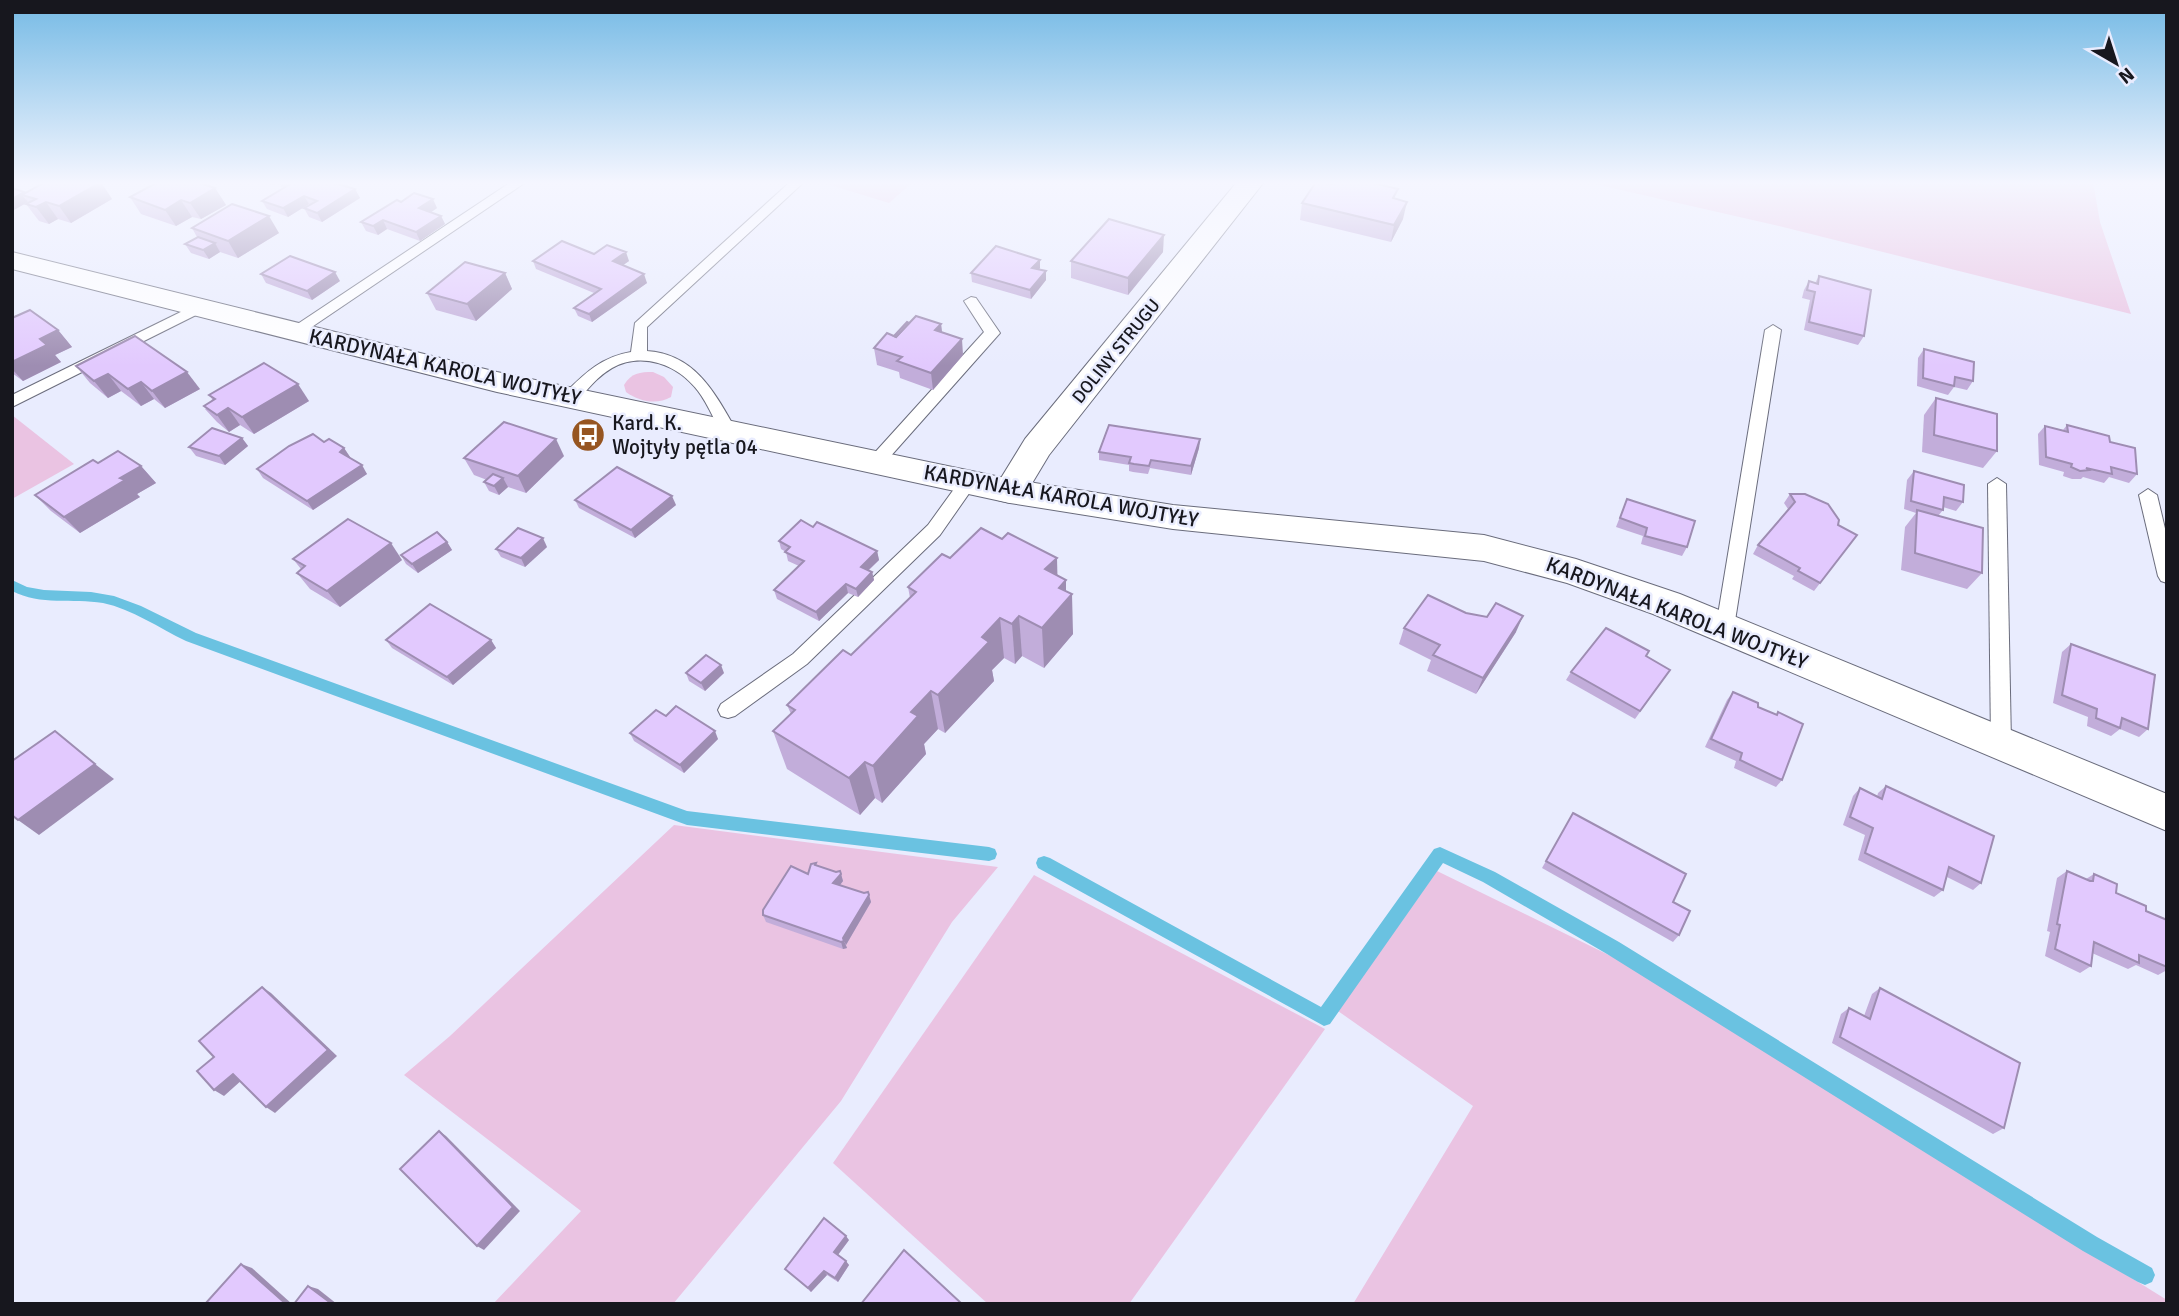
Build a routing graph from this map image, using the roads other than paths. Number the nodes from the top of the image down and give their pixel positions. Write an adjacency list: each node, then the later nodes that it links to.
1 (427, 243): 8 (lane)
2 (730, 243): 9 (lane)
3 (1201, 243): 16 (street, DOLINY STRUGU)
4 (12, 260): 6 (street, KARDYNAŁA KAROLA WOJTYŁY)
5 (971, 300): 13 (lane)
6 (199, 308): 8 (street, KARDYNAŁA KAROLA WOJTYŁY); 11 (lane)
7 (1773, 330): 19 (lane)
8 (295, 331): 10 (street, KARDYNAŁA KAROLA WOJTYŁY)
9 (639, 356): 10 (lane); 12 (lane)
10 (571, 397): 12 (street, KARDYNAŁA KAROLA WOJTYŁY)
11 (12, 402)
12 (727, 430): 13 (street, KARDYNAŁA KAROLA WOJTYŁY)
13 (875, 463): 14 (street, KARDYNAŁA KAROLA WOJTYŁY)
14 (968, 482): 16 (street, KARDYNAŁA KAROLA WOJTYŁY); 20 (lane)
15 (1997, 484): 21 (lane)
16 (1010, 491): 19 (street, KARDYNAŁA KAROLA WOJTYŁY)
17 (2148, 495): 18 (lane)
18 (2167, 576)
19 (1725, 627): 21 (street, KARDYNAŁA KAROLA WOJTYŁY)
20 (728, 710)
21 (2001, 743): 22 (street, KARDYNAŁA KAROLA WOJTYŁY)
22 (2167, 813)

